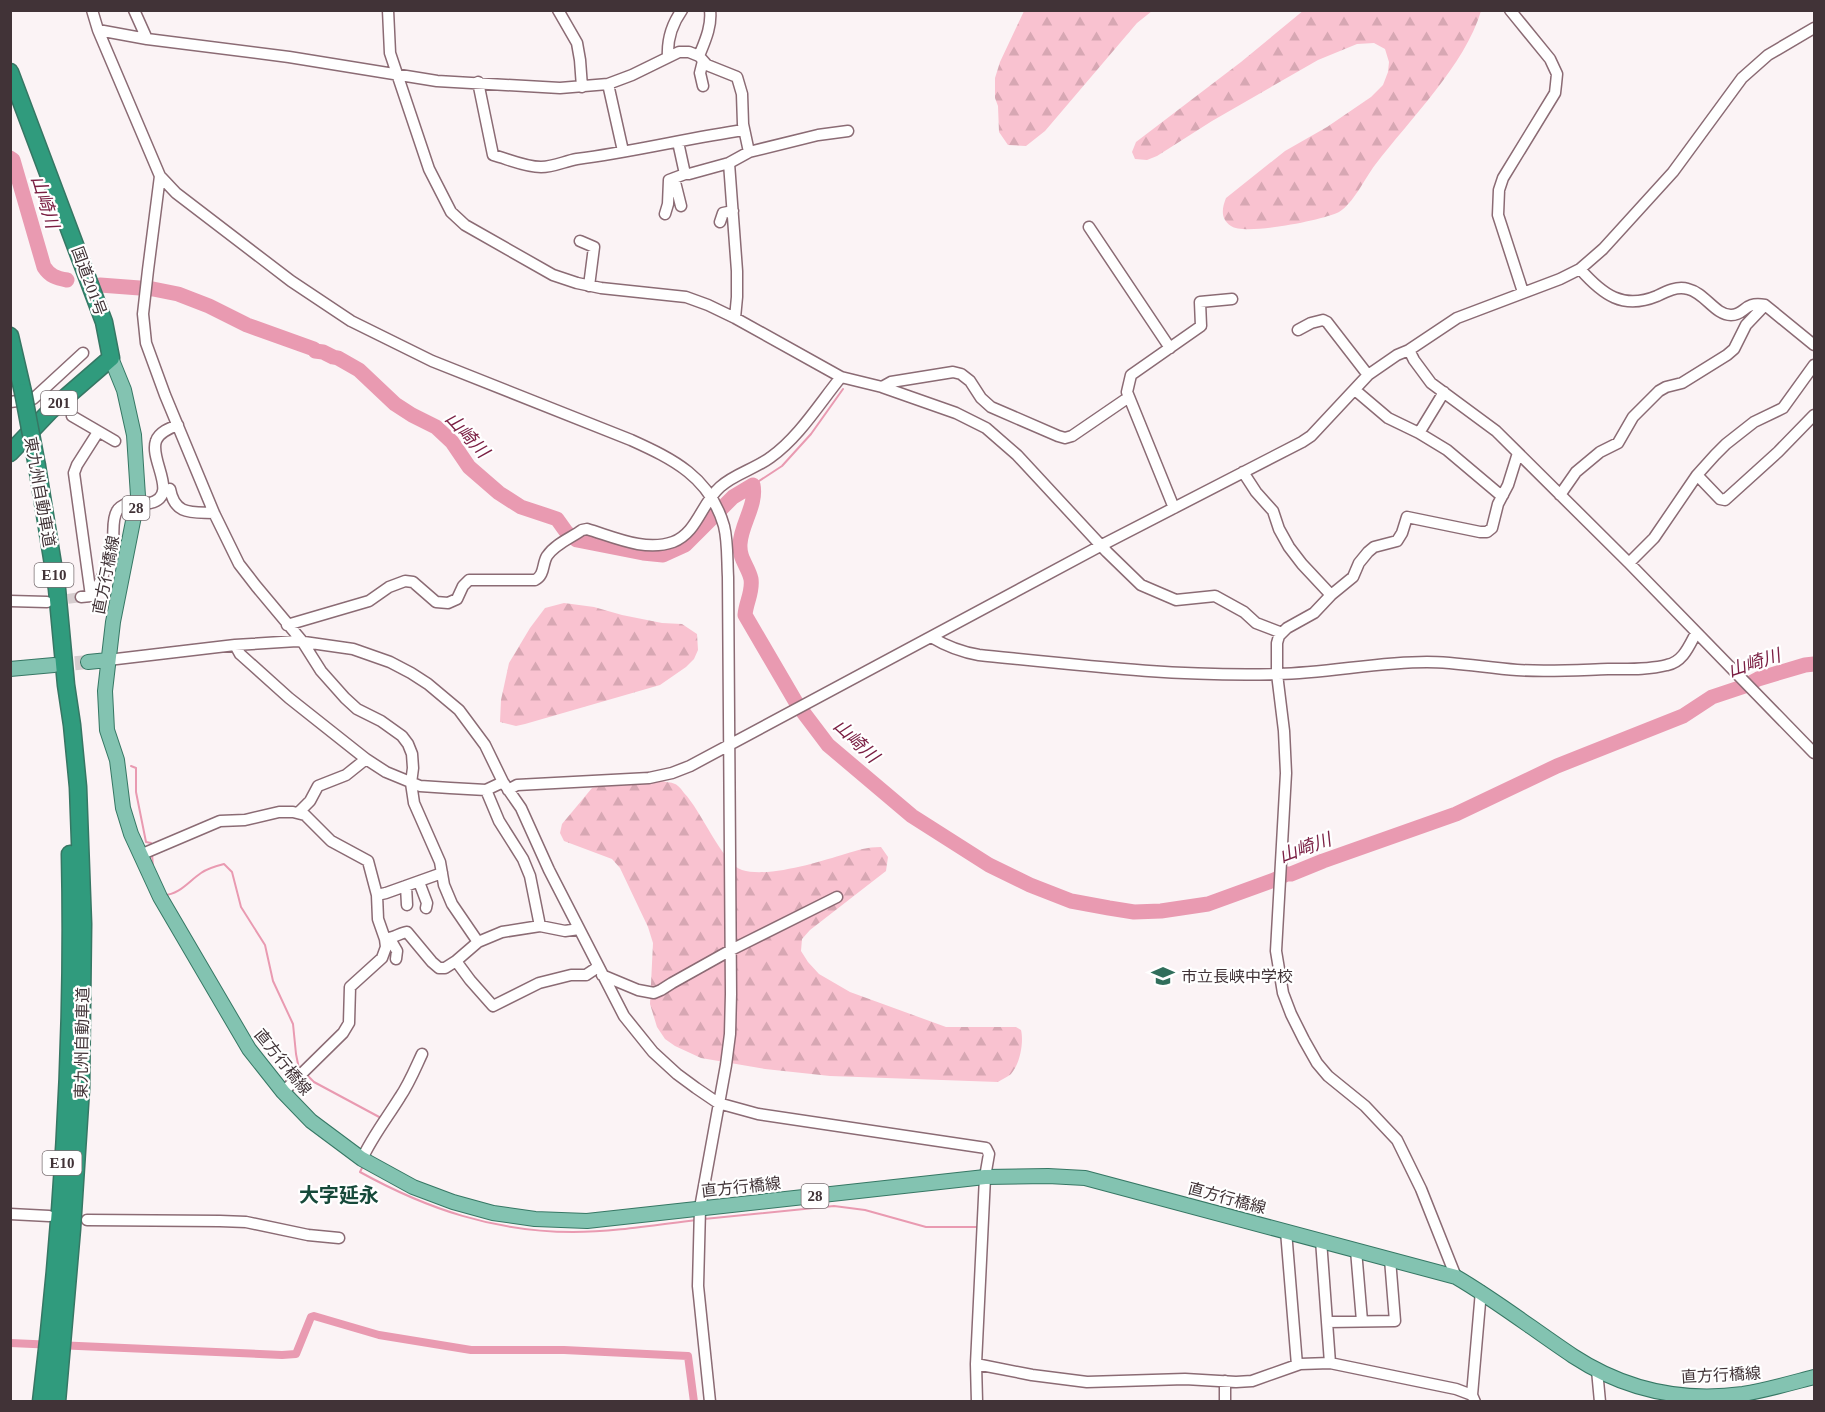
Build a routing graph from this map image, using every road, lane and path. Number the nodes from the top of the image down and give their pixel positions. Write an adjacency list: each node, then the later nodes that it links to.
1 (92, 10): 9 (street)
2 (134, 10): 10 (street)
3 (388, 10): 14 (street)
4 (558, 10): 18 (street)
5 (682, 10): 11 (street)
6 (710, 10): 12 (street)
7 (1510, 10): 36 (street)
8 (1815, 28): 34 (street)
9 (98, 30): 10 (street); 26 (street)
10 (147, 39): 14 (street)
11 (668, 57): 12 (street); 16 (street)
12 (701, 58): 17 (street); 20 (street)
13 (10, 72): 46 (highway, 国道201号)
14 (397, 75): 15 (street); 35 (street)
15 (478, 82): 18 (street); 23 (street)
16 (608, 84): 18 (street); 23 (street)
17 (703, 86)
18 (582, 87)
19 (10, 104): 46 (highway, 国道201号)
20 (744, 130): 22 (street); 24 (street)
21 (848, 131): 24 (street)
22 (678, 142): 23 (street); 27 (street)
23 (623, 151)
24 (749, 152): 25 (street)
25 (729, 163): 27 (street); 29 (street)
26 (160, 176): 57 (street); 68 (street)
27 (680, 176): 28 (street); 30 (street)
28 (681, 206)
29 (733, 211): 31 (street); 39 (street)
30 (665, 214)
31 (720, 222)
32 (1089, 227): 43 (street)
33 (580, 241): 35 (street)
34 (1580, 269): 36 (street); 38 (street)
35 (589, 286): 39 (street)
36 (1522, 292): 44 (street)
37 (1232, 299): 43 (street)
38 (1765, 305): 42 (street); 67 (street)
39 (735, 318): 49 (street)
40 (1298, 330): 48 (street)
41 (10, 336): 53 (highway, 東九州自動車道 / E10)
42 (1815, 345)
43 (1170, 348): 54 (street)
44 (1409, 350): 48 (street); 52 (street)
45 (83, 353): 53 (street)
46 (111, 358): 61 (highway, 201); 82 (main road, 直方行橋線 / 28)
47 (1815, 365): 64 (street)
48 (1368, 375): 51 (street)
49 (841, 377): 50 (street); 68 (street)
50 (882, 387): 54 (street); 71 (street)
51 (1355, 390): 59 (street); 63 (street)
52 (1444, 392): 59 (street); 62 (street)
53 (17, 397): 87 (highway, 東九州自動車道 / E10, bridge)
54 (1129, 397): 69 (street)
55 (1815, 415): 64 (street)
56 (72, 416): 58 (street)
57 (178, 425): 58 (street, bridge); 70 (street)
58 (98, 432): 60 (street)
59 (1419, 433): 66 (street)
60 (115, 441)
61 (10, 453)
62 (1518, 453): 66 (street); 67 (street)
63 (1243, 472): 69 (street); 73 (street)
64 (1696, 476): 72 (street)
65 (170, 489): 70 (street)
66 (1503, 495): 73 (street)
67 (1560, 495): 72 (street)
68 (712, 498): 76 (street); 88 (street)
69 (1174, 508): 71 (street)
70 (214, 513): 76 (street)
71 (1102, 545): 77 (street); 79 (street)
72 (1629, 563): 78 (street)
73 (1331, 594): 77 (street)
74 (10, 601): 75 (street)
75 (47, 602)
76 (287, 625): 80 (street)
77 (1282, 633): 86 (street)
78 (1696, 633): 86 (street); 89 (street)
79 (931, 637): 86 (street); 88 (street)
80 (302, 641): 81 (street); 91 (street); 92 (street)
81 (236, 645): 82 (street); 90 (street)
82 (108, 660): 83 (main road); 95 (main road, 直方行橋線 / 28)
83 (88, 662)
84 (54, 665): 85 (main road)
85 (10, 669)
86 (1277, 674): 125 (street)
87 (66, 685): 137 (highway, 東九州自動車道 / E10); 138 (highway, 東九州自動車道 / E10)
88 (730, 744): 92 (street); 107 (street)
89 (1815, 753)
90 (366, 759): 91 (street); 94 (street)
91 (411, 783): 93 (street); 96 (street)
92 (506, 786): 93 (street); 104 (street)
93 (486, 790): 103 (street)
94 (299, 812): 95 (street); 99 (street)
95 (140, 855): 112 (main road, 直方行橋線 / 28)
96 (442, 873): 97 (street); 106 (street)
97 (419, 882): 98 (street); 102 (street)
98 (406, 886): 99 (street); 101 (street)
99 (377, 895): 105 (street)
100 (837, 897): 107 (street)
101 (407, 905)
102 (426, 908)
103 (540, 926): 104 (street); 106 (street)
104 (579, 929): 110 (street)
105 (387, 938): 108 (street); 109 (street); 112 (street)
106 (478, 942): 109 (street)
107 (731, 950): 110 (street); 113 (street)
108 (396, 959)
109 (456, 961): 110 (street)
110 (600, 971): 113 (street)
111 (422, 1054): 114 (street)
112 (283, 1092): 114 (main road, 直方行橋線 / 28)
113 (718, 1102): 115 (street); 116 (street)
114 (362, 1159): 116 (main road, 直方行橋線 / 28)
115 (985, 1177): 116 (main road, 直方行橋線 / 28); 120 (main road, 直方行橋線 / 28); 130 (street)
116 (700, 1208): 139 (street)
117 (10, 1214): 118 (street)
118 (49, 1216)
119 (87, 1220): 121 (street)
120 (1286, 1231): 122 (main road, 直方行橋線 / 28); 131 (street)
121 (339, 1238)
122 (1321, 1240): 123 (main road, 直方行橋線 / 28); 128 (street)
123 (1356, 1250): 124 (main road, 直方行橋線 / 28); 127 (street)
124 (1390, 1259): 125 (main road, 直方行橋線 / 28); 127 (street)
125 (1456, 1277): 126 (main road, 直方行橋線 / 28)
126 (1481, 1291): 132 (main road, 直方行橋線 / 28); 135 (street)
127 (1362, 1321): 128 (street)
128 (1327, 1322): 129 (street)
129 (1330, 1363): 131 (street); 135 (street)
130 (976, 1364): 134 (street); 140 (street)
131 (1297, 1365): 134 (street)
132 (1597, 1370): 136 (main road, 直方行橋線 / 28); 142 (street)
133 (1815, 1377): 136 (main road, 直方行橋線 / 28)
134 (1225, 1381): 141 (street)
135 (1474, 1398)
136 (1742, 1398)
137 (41, 1401)
138 (57, 1401)
139 (710, 1401)
140 (977, 1401)
141 (1225, 1401)
142 (1600, 1401)

